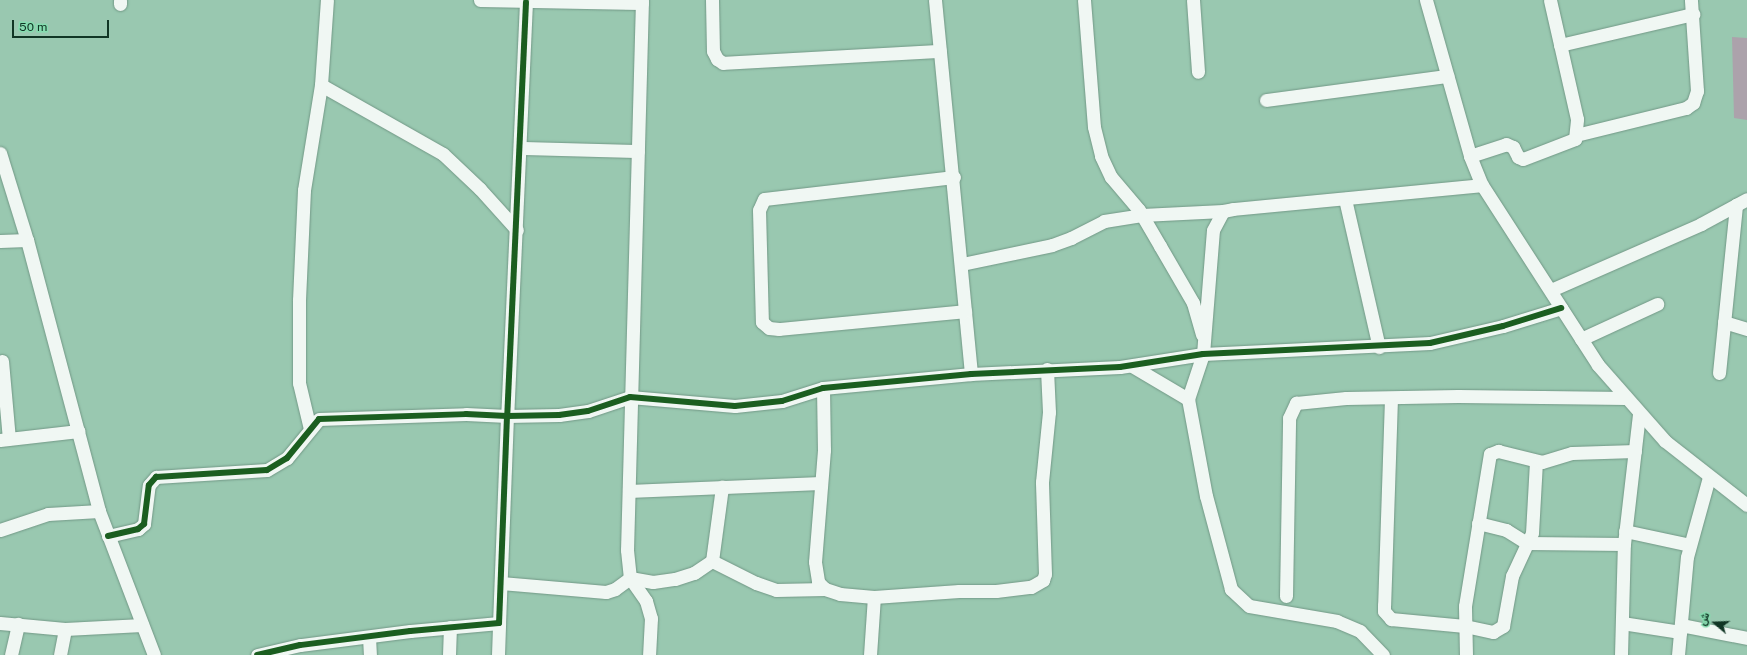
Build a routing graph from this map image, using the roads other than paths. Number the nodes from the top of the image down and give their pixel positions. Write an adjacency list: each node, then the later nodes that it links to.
1 (327, 0): 17 (street)
2 (480, 0): 10 (street)
3 (712, 0): 14 (street)
4 (935, 0): 14 (street)
5 (1084, 0): 30 (street)
6 (1193, 0): 15 (street)
7 (1426, 0): 16 (street)
8 (1550, 0): 13 (street)
9 (1691, 0): 12 (street)
10 (526, 2): 11 (street); 20 (street)
11 (642, 2): 21 (street)
12 (1693, 14): 13 (street); 19 (street)
13 (1560, 45): 19 (street)
14 (940, 51): 24 (street)
15 (1198, 72)
16 (1447, 76): 18 (street); 23 (street)
17 (321, 85): 31 (street); 56 (street)
18 (1266, 100)
19 (1576, 135): 23 (street)
20 (521, 148): 21 (street); 31 (street)
21 (638, 151): 50 (street)
22 (0, 153): 26 (street)
23 (1470, 156): 25 (street)
24 (954, 177): 34 (street); 38 (street)
25 (1482, 185): 27 (street); 35 (street)
26 (6, 192): 32 (street)
27 (1344, 199): 29 (street); 42 (street)
28 (1741, 202): 35 (street); 39 (street)
29 (1223, 211): 30 (street); 43 (street)
30 (1142, 215): 34 (street); 43 (street)
31 (517, 230): 55 (street)
32 (27, 240): 33 (street); 57 (street)
33 (0, 241)
34 (962, 264): 38 (street)
35 (1551, 290): 37 (street)
36 (1657, 304): 41 (street)
37 (1562, 308): 41 (street); 42 (street)
38 (965, 311): 48 (street)
39 (1724, 322): 40 (street); 47 (street)
40 (1747, 329)
41 (1581, 339): 52 (street)
42 (1379, 347): 43 (street)
43 (1204, 348): 45 (street); 53 (street)
44 (2, 361): 58 (street)
45 (1132, 366): 46 (street); 53 (street)
46 (1047, 369): 48 (street); 79 (street)
47 (1719, 373)
48 (971, 374): 49 (street)
49 (823, 388): 50 (street); 62 (street)
50 (630, 397): 55 (street); 64 (street)
51 (1391, 398): 52 (street); 78 (street); 85 (street)
52 (1626, 398): 54 (street)
53 (1188, 399): 100 (street)
54 (1639, 414): 59 (street); 61 (street)
55 (507, 416): 56 (street); 76 (street)
56 (310, 429): 70 (street)
57 (78, 431): 58 (street); 66 (street)
58 (5, 439)
59 (1635, 451): 60 (street); 69 (street)
60 (1536, 462): 67 (street); 71 (street)
61 (1709, 477): 65 (street); 73 (street)
62 (820, 483): 63 (street); 77 (street)
63 (722, 488): 64 (street); 74 (street)
64 (629, 491): 75 (street)
65 (1747, 505)
66 (99, 511): 68 (street); 70 (street)
67 (1478, 523): 71 (street); 85 (street)
68 (0, 530)
69 (1625, 531): 72 (street); 73 (street)
70 (108, 536): 84 (street)
71 (1527, 543): 72 (street); 85 (street)
72 (1624, 544): 83 (street)
73 (1690, 545): 88 (street)
74 (712, 560): 75 (street); 77 (street)
75 (630, 578): 76 (street); 98 (street)
76 (501, 584): 81 (street)
77 (825, 589): 79 (street)
78 (1286, 596)
79 (874, 597): 99 (street)
80 (0, 623): 82 (street)
81 (499, 623): 86 (street); 97 (street)
82 (18, 624): 87 (street); 91 (street)
83 (1622, 624): 88 (street); 102 (street)
84 (142, 625): 87 (street); 93 (street)
85 (1465, 626): 101 (street)
86 (450, 627): 89 (street); 96 (street)
87 (65, 629): 92 (street)
88 (1681, 629): 90 (street); 103 (street)
89 (368, 637): 94 (street); 95 (street)
90 (1747, 638)
91 (11, 655)
92 (60, 655)
93 (154, 655)
94 (257, 655)
95 (370, 655)
96 (449, 655)
97 (498, 655)
98 (648, 655)
99 (870, 655)
100 (1383, 655)
101 (1466, 655)
102 (1621, 655)
103 (1678, 655)

